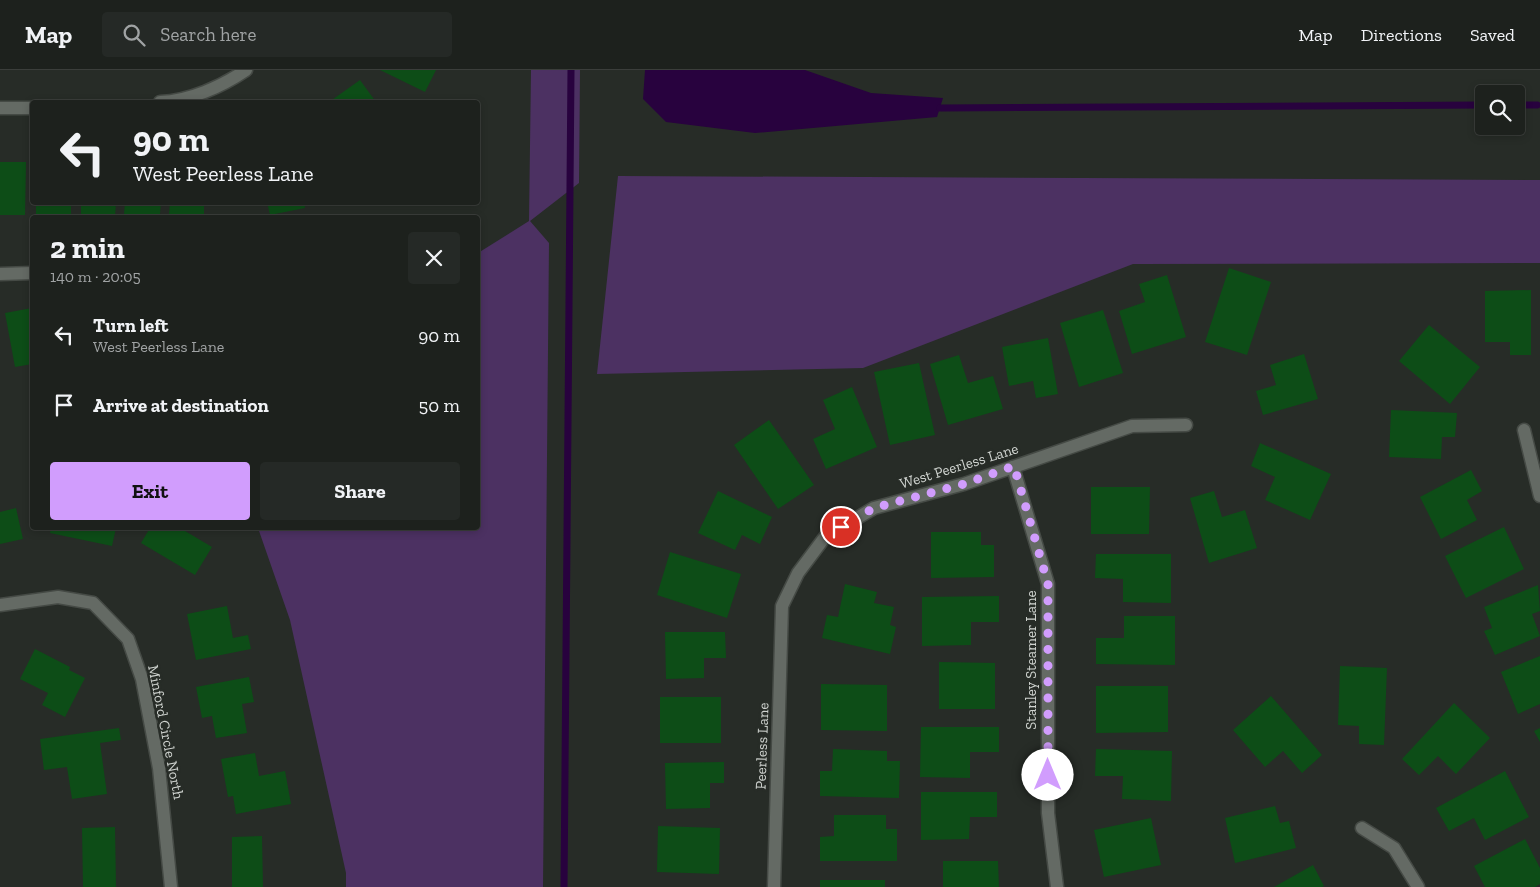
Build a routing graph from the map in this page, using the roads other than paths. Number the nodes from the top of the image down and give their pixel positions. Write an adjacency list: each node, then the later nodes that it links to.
1 (246, 70): 2 (street)
2 (170, 100)
3 (0, 108): 4 (street)
4 (30, 108)
5 (30, 273): 6 (street)
6 (0, 274)
7 (1186, 425): 9 (street, West Peerless Lane)
8 (1524, 430): 10 (street)
9 (1014, 466): 12 (street, West Peerless Lane); 16 (street, Stanley Steamer Lane)
10 (1540, 496)
11 (0, 605): 14 (street, Minford Circle North)
12 (782, 606): 15 (street, Peerless Lane)
13 (1362, 828): 17 (street)
14 (171, 887)
15 (774, 887)
16 (1057, 887)
17 (1418, 887)

